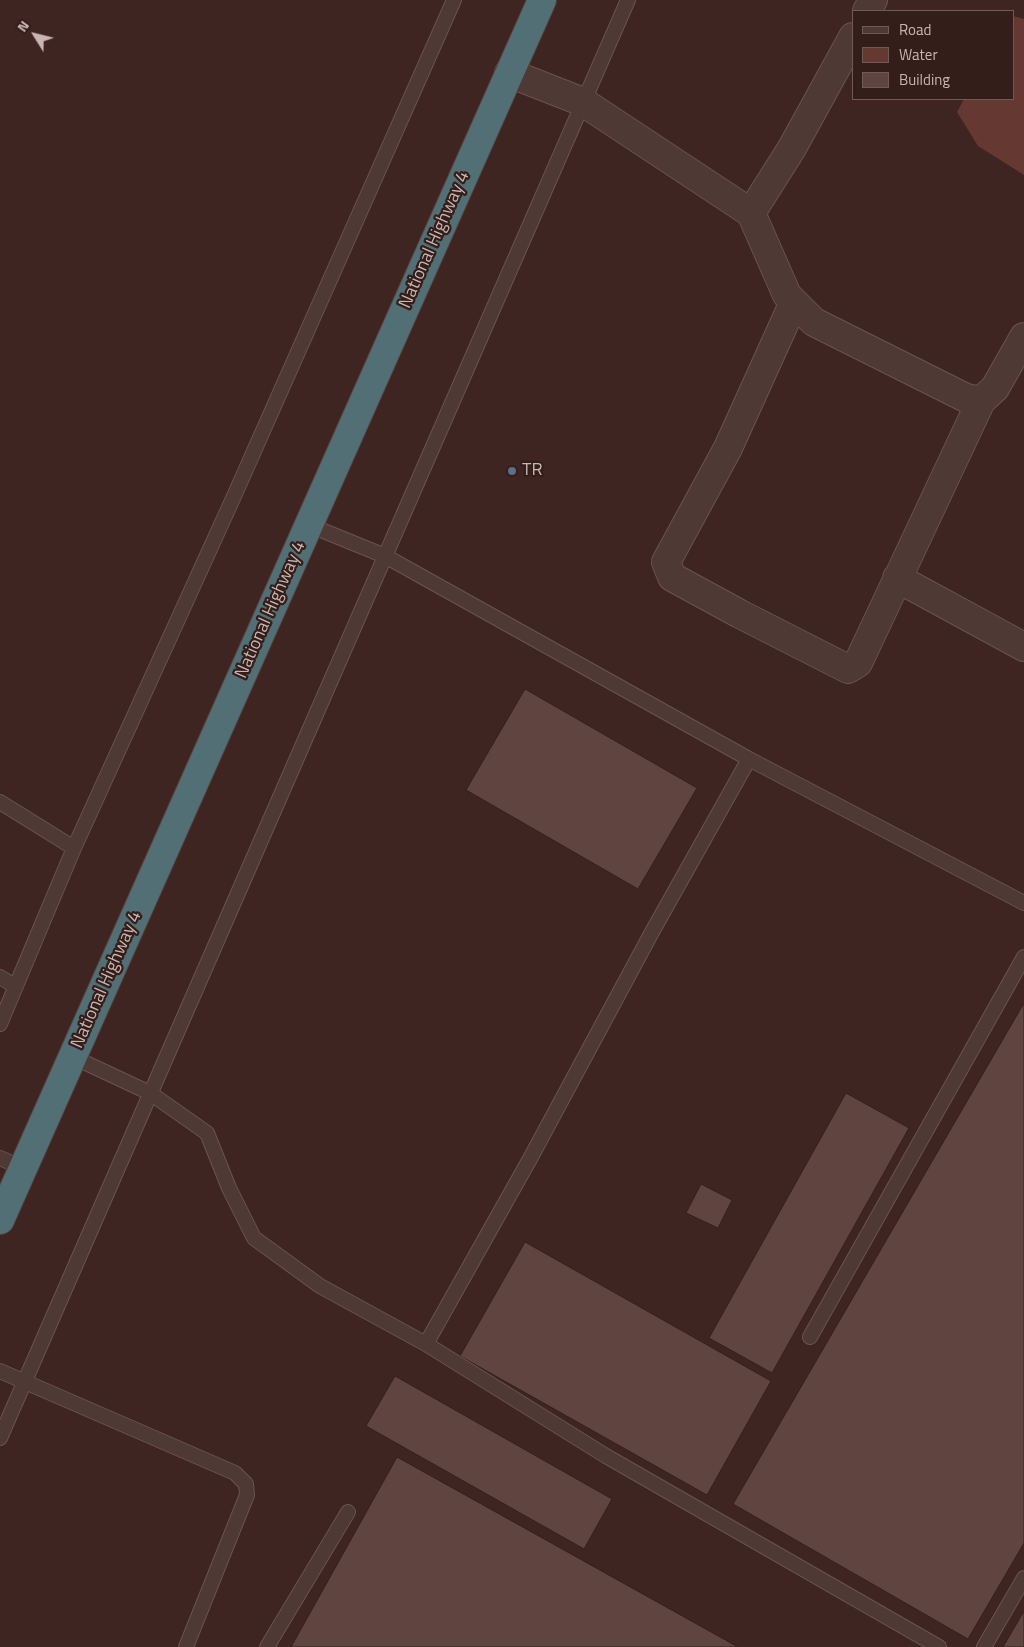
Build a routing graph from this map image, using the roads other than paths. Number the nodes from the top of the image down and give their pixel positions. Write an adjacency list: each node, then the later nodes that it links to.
1 (454, 0): 17 (lane)
2 (542, 0): 5 (highway, National Highway 4)
3 (628, 0): 6 (lane)
4 (852, 38): 7 (street)
5 (509, 73): 6 (street); 11 (highway, National Highway 4)
6 (583, 102): 7 (street); 12 (lane)
7 (751, 213): 8 (street)
8 (794, 302): 10 (street); 13 (street)
9 (1024, 337): 10 (street)
10 (981, 401): 13 (street)
11 (309, 525): 12 (lane); 23 (highway, National Highway 4)
12 (385, 556): 15 (lane); 24 (lane)
13 (896, 578): 14 (street)
14 (1024, 647)
15 (750, 759): 18 (lane); 28 (lane)
16 (0, 802): 17 (lane)
17 (74, 848): 21 (lane)
18 (1024, 902)
19 (1024, 957): 27 (lane)
20 (0, 977): 21 (lane)
21 (15, 986): 22 (lane)
22 (0, 1024)
23 (73, 1057): 24 (lane); 25 (highway, National Highway 4)
24 (150, 1094): 28 (lane); 30 (lane)
25 (12, 1163): 26 (highway, National Highway 4)
26 (0, 1220)
27 (810, 1337)
28 (426, 1344): 36 (lane)
29 (0, 1370): 30 (lane)
30 (25, 1381): 31 (lane); 34 (lane)
31 (0, 1438)
32 (348, 1512): 35 (lane)
33 (1024, 1578): 37 (lane)
34 (186, 1647)
35 (267, 1647)
36 (939, 1647)
37 (984, 1647)

